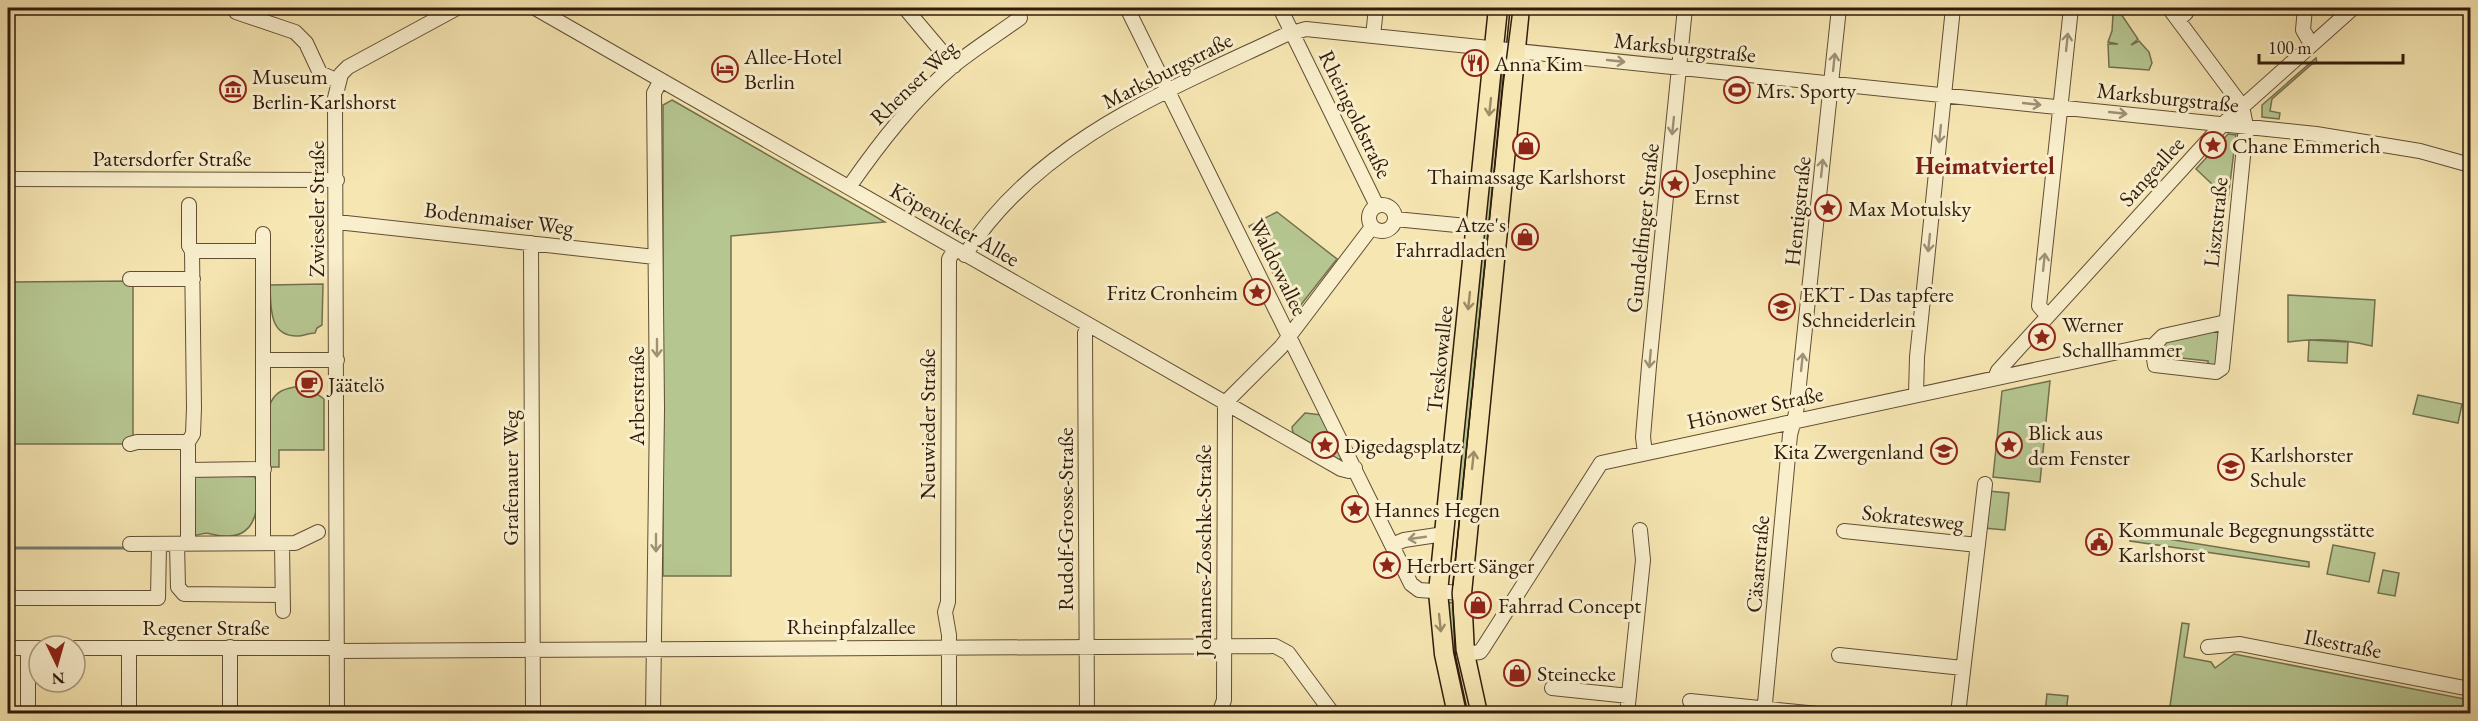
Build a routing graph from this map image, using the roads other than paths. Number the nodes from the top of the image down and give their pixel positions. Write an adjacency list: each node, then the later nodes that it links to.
1 (457, 8): 28 (street)
2 (535, 8): 27 (street, Köpenicker Allee)
3 (905, 8): 25 (street)
4 (1127, 8): 30 (street, Waldowallee)
5 (1280, 8): 20 (street, Rheingoldstraße)
6 (1376, 8): 21 (street)
7 (1498, 8): 23 (main road, Treskowallee)
8 (1520, 8): 24 (main road, Treskowallee)
9 (1685, 8): 26 (street, Gundelfinger Straße)
10 (1839, 8): 29 (street, Hentigstraße, one-way to 10)
11 (1953, 8): 31 (street)
12 (2071, 8): 33 (street, one-way to 12)
13 (2169, 8): 19 (street)
14 (2187, 8): 19 (street)
15 (2306, 8): 22 (street)
16 (2353, 8): 22 (street, Sangeallee)
17 (236, 12): 28 (street)
18 (1020, 18): 25 (street, Rhenser Weg)
19 (2178, 20): 32 (street)
20 (1292, 32): 21 (street, Marksburgstraße); 30 (street, Marksburgstraße); 41 (street, Rheingoldstraße)
21 (1373, 36): 23 (street, Marksburgstraße)
22 (2311, 44): 32 (street, Sangeallee)
23 (1495, 49): 24 (street, Marksburgstraße); 45 (main road, Treskowallee, one-way to 45)
24 (1516, 51): 26 (street, Marksburgstraße, one-way to 26); 84 (main road, Treskowallee, one-way to 24)
25 (954, 66): 39 (street, Rhenser Weg)
26 (1679, 68): 29 (street, Marksburgstraße); 67 (street, Gundelfinger Straße, one-way to 67)
27 (661, 80): 39 (street, Köpenicker Allee); 51 (street, Arberstraße)
28 (338, 81): 38 (street, Zwieseler Straße)
29 (1831, 84): 31 (street, Marksburgstraße); 64 (street, Hentigstraße, one-way to 29)
30 (1168, 90): 50 (street, Marksburgstraße); 57 (street, Waldowallee)
31 (1944, 95): 33 (street, Marksburgstraße, one-way to 33); 62 (street, one-way to 62)
32 (2242, 106): 34 (street, Sangeallee); 35 (street, Lisztstraße)
33 (2060, 107): 34 (street, Marksburgstraße, one-way to 34); 54 (street, one-way to 33)
34 (2223, 124): 35 (street, Marksburgstraße); 54 (street, Sangeallee)
35 (2246, 126): 36 (street, Marksburgstraße); 55 (street, Lisztstraße)
36 (2470, 165)
37 (8, 178): 38 (street, Patersdorfer Straße)
38 (337, 180): 43 (street, Zwieseler Straße)
39 (849, 188): 50 (street, Köpenicker Allee)
40 (189, 205): 49 (street)
41 (1377, 206): 42 (street); 44 (street)
42 (1395, 219): 44 (street); 45 (street)
43 (337, 222): 47 (street, Bodenmaiser Weg); 60 (street, Zwieseler Straße)
44 (1372, 227): 57 (street)
45 (1477, 227): 75 (main road, Treskowallee, one-way to 75)
46 (263, 234): 48 (street)
47 (531, 243): 51 (street, Bodenmaiser Weg); 99 (street, Grafenauer Weg)
48 (263, 251): 49 (street); 59 (street)
49 (192, 252): 53 (street)
50 (960, 252): 56 (street, Köpenicker Allee); 88 (street, Neuwieder Straße)
51 (655, 257): 97 (street, Arberstraße, one-way to 97)
52 (130, 279): 53 (street)
53 (193, 279): 65 (street)
54 (2048, 316): 61 (street, Sangeallee)
55 (2226, 322): 58 (street); 58 (street, Lisztstraße)
56 (1089, 326): 63 (street, Köpenicker Allee); 90 (street, Rudolf-Grosse-Straße)
57 (1289, 335): 63 (street); 68 (street, Waldowallee)
58 (2152, 347): 61 (street, Hönower Straße)
59 (264, 360): 60 (street); 69 (street)
60 (337, 360): 98 (street, Zwieseler Straße)
61 (1995, 378): 62 (street, Hönower Straße)
62 (1916, 394): 64 (street, Hönower Straße)
63 (1225, 403): 68 (street, Köpenicker Allee); 89 (street, Johannes-Zoschke-Straße)
64 (1796, 420): 67 (street, Hönower Straße); 109 (street, Cäsarstraße)
65 (188, 441): 66 (street); 70 (street)
66 (130, 444)
67 (1638, 454): 100 (street, Hönower Straße)
68 (1355, 468): 81 (street, Waldowallee)
69 (264, 469): 70 (street); 76 (street)
70 (188, 470): 79 (street)
71 (1985, 484): 82 (street, Sokratesweg)
72 (1640, 530): 106 (street)
73 (1844, 531): 82 (street, Sokratesweg)
74 (318, 532): 80 (street)
75 (1444, 534): 81 (street, one-way to 81); 83 (main road, Treskowallee)
76 (263, 543): 79 (street); 80 (street)
77 (130, 544): 78 (street)
78 (159, 544): 79 (street); 86 (street)
79 (182, 544): 85 (street)
80 (282, 544): 85 (street)
81 (1392, 545): 83 (street, Waldowallee)
82 (1978, 545): 102 (street, Sokratesweg)
83 (1438, 592): 84 (street, Waldowallee); 121 (main road, Treskowallee, one-way to 121)
84 (1461, 593): 100 (main road, Treskowallee)
85 (282, 595): 87 (street)
86 (8, 598)
87 (283, 611)
88 (949, 641): 90 (street, Rheinpfalzallee); 97 (street, Rheinpfalzallee); 116 (street, Neuwieder Straße)
89 (1224, 645): 90 (street, Rheinpfalzallee); 107 (street, Johannes-Zoschke-Straße); 120 (street, Rheinpfalzallee)
90 (1086, 646): 117 (street, Rudolf-Grosse-Straße)
91 (2208, 647): 104 (street, Ilsestraße)
92 (8, 648): 93 (street)
93 (27, 648)
94 (87, 648): 95 (street, Regener Straße)
95 (129, 648): 96 (street, Regener Straße); 111 (street)
96 (230, 648): 98 (street, Regener Straße); 112 (street)
97 (654, 648): 99 (street, Rheinpfalzallee); 115 (street, Arberstraße)
98 (337, 649): 99 (street, Rheinpfalzallee); 113 (street, Zwieseler Straße)
99 (531, 649): 114 (street, Grafenauer Weg)
100 (1465, 654): 122 (main road, Treskowallee)
101 (1839, 655): 102 (street)
102 (1963, 668): 125 (street, Sokratesweg)
103 (1552, 688): 106 (street)
104 (2470, 688)
105 (30, 694): 110 (street)
106 (1629, 696): 123 (street)
107 (1224, 700): 118 (street, Johannes-Zoschke-Straße); 119 (street, Johannes-Zoschke-Straße)
108 (1690, 700): 109 (street)
109 (1764, 711): 124 (street)
110 (28, 714)
111 (129, 714)
112 (230, 714)
113 (337, 714)
114 (532, 714)
115 (653, 714)
116 (949, 714)
117 (1087, 714)
118 (1219, 714)
119 (1230, 714)
120 (1333, 714)
121 (1457, 714)
122 (1478, 714)
123 (1627, 714)
124 (1818, 714)
125 (1958, 714)

